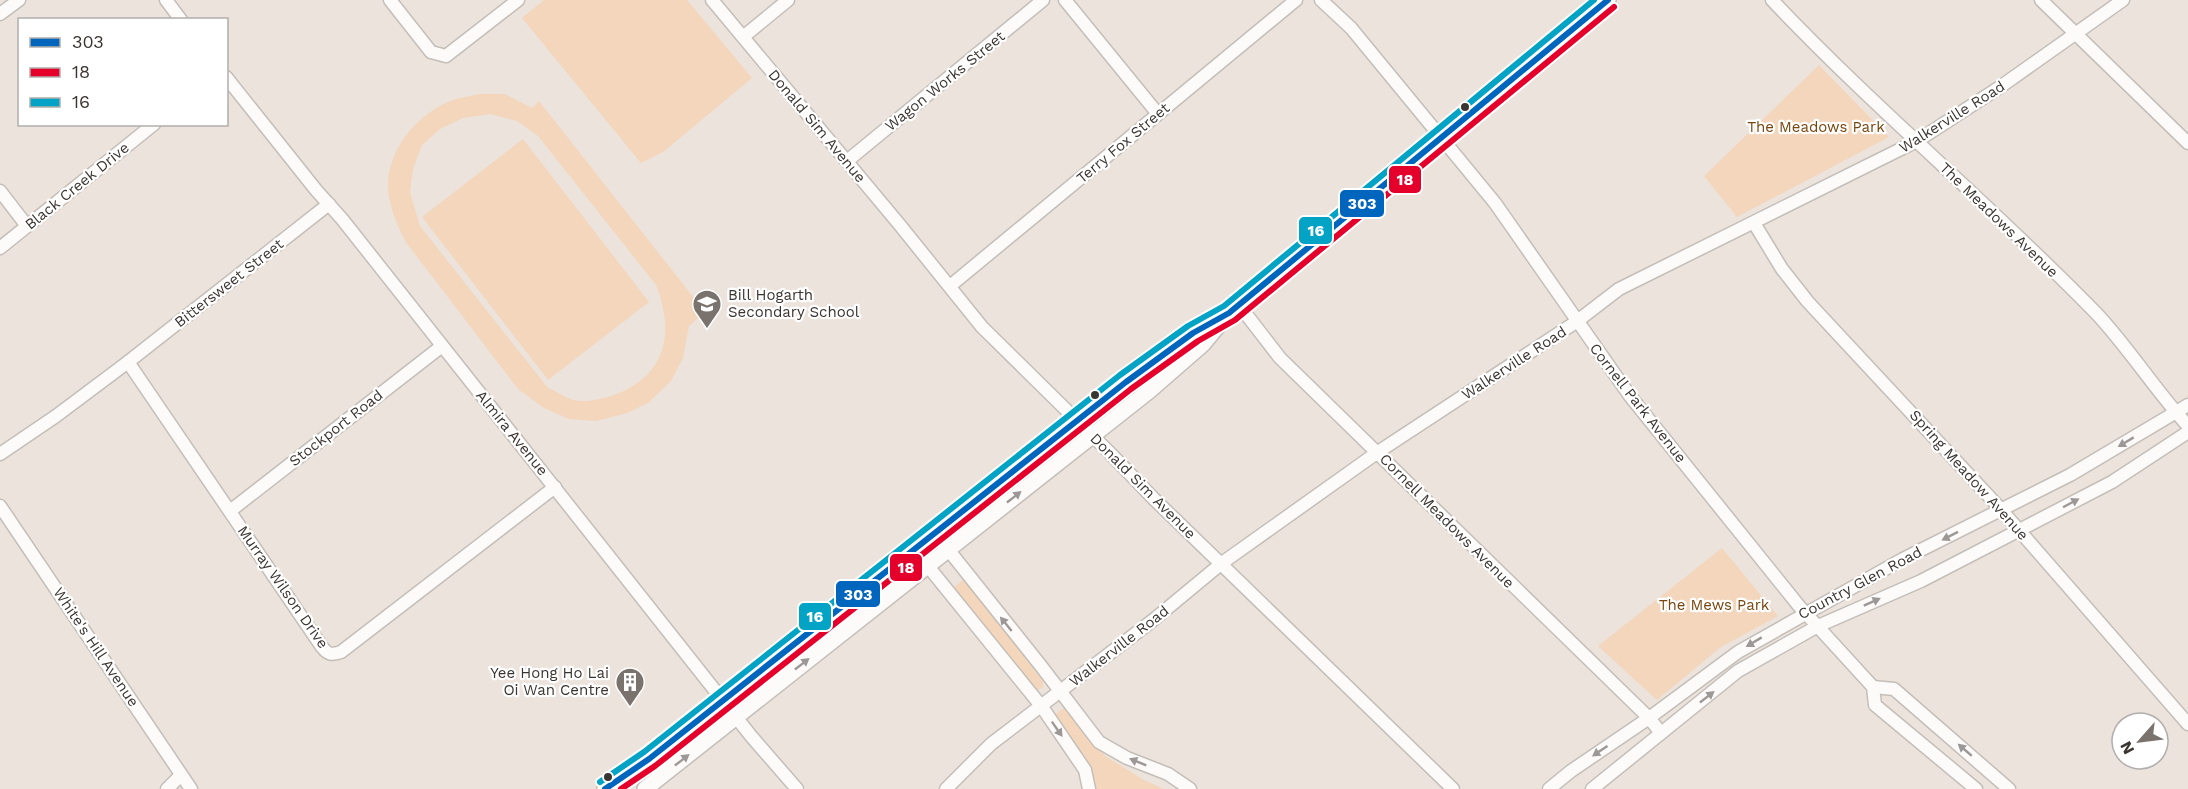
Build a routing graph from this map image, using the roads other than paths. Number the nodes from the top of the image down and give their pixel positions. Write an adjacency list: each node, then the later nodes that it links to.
1 (19, 0): 15 (street)
2 (166, 0): 16 (street)
3 (390, 0): 4 (street)
4 (518, 0)
5 (712, 0): 18 (street, Donald Sim Avenue)
6 (788, 0): 18 (street)
7 (1042, 0): 25 (street, Wagon Works Street)
8 (1065, 0): 20 (street)
9 (1296, 0): 20 (street, Terry Fox Street)
10 (1321, 0): 22 (street, Cornell Park Avenue)
11 (1608, 0): 22 (street)
12 (1772, 0): 23 (street, The Meadows Avenue)
13 (2042, 0): 17 (street)
14 (2123, 0): 17 (street, Walkerville Road)
15 (0, 14)
16 (180, 18)
17 (2076, 33): 23 (street, Walkerville Road); 24 (street)
18 (743, 37): 25 (street, Donald Sim Avenue)
19 (228, 79): 27 (street, Almira Avenue)
20 (1158, 114): 31 (street, Terry Fox Street)
21 (152, 126): 29 (street, Black Creek Drive)
22 (1441, 137): 32 (street); 33 (street, Cornell Park Avenue)
23 (1917, 141): 28 (street, Walkerville Road); 37 (street, The Meadows Avenue)
24 (2188, 143)
25 (847, 161): 31 (street, Donald Sim Avenue)
26 (0, 191): 29 (street)
27 (329, 204): 34 (street, Almira Avenue); 35 (street, Bittersweet Street)
28 (1754, 223): 33 (street, Walkerville Road); 46 (street, Spring Meadow Avenue)
29 (27, 226): 30 (street, Black Creek Drive)
30 (0, 248)
31 (950, 286): 38 (street, Donald Sim Avenue)
32 (1234, 309): 38 (street); 41 (street); 42 (street, Cornell Meadows Avenue)
33 (1576, 322): 42 (street, Walkerville Road); 54 (street, Cornell Park Avenue)
34 (442, 346): 44 (street, Almira Avenue); 47 (street, Stockport Road)
35 (128, 362): 43 (street); 47 (street, Murray Wilson Drive)
36 (2188, 405): 37 (street, Country Glen Road)
37 (2176, 412): 39 (street, The Meadows Avenue); 46 (street, Country Glen Road, one-way to 46)
38 (1077, 421): 41 (street, Donald Sim Avenue); 49 (street)
39 (2188, 426)
40 (2188, 432): 48 (street, Country Glen Road, one-way to 40)
41 (1092, 436): 51 (street, one-way to 41); 52 (street, Donald Sim Avenue)
42 (1378, 452): 52 (street, Walkerville Road); 61 (street, Cornell Meadows Avenue)
43 (0, 454)
44 (555, 487): 47 (street, Murray Wilson Drive); 58 (street, Almira Avenue)
45 (0, 506): 64 (street, White's Hill Avenue)
46 (2002, 510): 48 (street, Spring Meadow Avenue); 54 (street, Country Glen Road, one-way to 54)
47 (230, 511)
48 (2019, 531): 55 (street, Country Glen Road, one-way to 48); 62 (street, Spring Meadow Avenue)
49 (935, 533): 50 (street); 51 (street)
50 (914, 549): 53 (street); 58 (street)
51 (948, 549): 53 (street); 57 (street, one-way to 51)
52 (1222, 563): 57 (street, Walkerville Road); 73 (street, Donald Sim Avenue)
53 (927, 566): 59 (street); 60 (street, one-way to 53)
54 (1805, 613): 55 (street, Cornell Park Avenue); 61 (street, Country Glen Road, one-way to 61)
55 (1818, 626): 56 (street, Cornell Park Avenue); 63 (street, Country Glen Road, one-way to 55)
56 (1873, 687): 76 (street, Cornell Park Avenue); 77 (street, one-way to 56)
57 (1060, 691): 59 (street, Walkerville Road); 72 (street, one-way to 57)
58 (723, 700): 60 (street, Almira Avenue); 67 (street)
59 (1042, 707): 70 (street, Walkerville Road); 71 (street, one-way to 71)
60 (736, 717): 68 (street, one-way to 60); 69 (street, Almira Avenue)
61 (1648, 718): 63 (street, Cornell Meadows Avenue); 74 (street, Country Glen Road, one-way to 74)
62 (2188, 724)
63 (1661, 733): 75 (street, Country Glen Road)
64 (181, 775): 65 (street); 66 (street, White's Hill Avenue)
65 (167, 789)
66 (191, 789)
67 (605, 789)
68 (645, 789)
69 (797, 789)
70 (946, 789)
71 (1089, 789)
72 (1190, 789)
73 (1453, 789)
74 (1550, 789)
75 (1592, 789)
76 (1976, 789)
77 (2009, 789)

